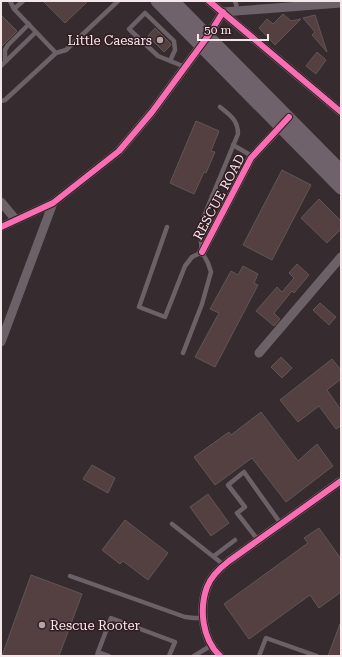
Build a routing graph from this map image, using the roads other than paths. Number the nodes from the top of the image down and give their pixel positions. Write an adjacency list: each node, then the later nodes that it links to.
1 (10, 1): 10 (lane)
2 (23, 1): 10 (lane)
3 (118, 1): 16 (lane)
4 (157, 1): 15 (main road)
5 (173, 1): 15 (main road)
6 (209, 1): 12 (street)
7 (235, 1): 11 (lane)
8 (341, 3): 9 (street)
9 (287, 4): 11 (street)
10 (14, 9): 13 (lane)
11 (238, 11): 12 (street)
12 (223, 12): 15 (street); 23 (street)
13 (29, 24): 14 (lane); 18 (lane)
14 (36, 32): 16 (lane); 18 (lane)
15 (204, 40): 20 (street); 24 (main road)
16 (56, 54): 21 (lane)
17 (170, 61): 17 (lane); 20 (lane)
18 (5, 62): 19 (lane)
19 (1, 66)
20 (184, 67): 31 (street)
21 (1, 101)
22 (220, 107): 25 (lane)
23 (341, 112)
24 (285, 122): 26 (street, RESCUE ROAD); 27 (main road); 28 (main road)
25 (233, 145): 26 (lane); 29 (lane)
26 (252, 156): 32 (street, RESCUE ROAD)
27 (341, 170)
28 (341, 188)
29 (212, 196): 32 (lane); 36 (lane)
30 (1, 202): 33 (street)
31 (53, 203): 33 (street); 38 (street)
32 (228, 203): 36 (street, RESCUE ROAD)
33 (16, 220): 34 (street)
34 (1, 227)
35 (167, 227): 36 (lane)
36 (202, 252): 39 (lane)
37 (341, 257): 40 (street)
38 (1, 342)
39 (184, 353)
40 (259, 353)
41 (341, 480): 43 (street)
42 (172, 524): 46 (lane)
43 (281, 524): 45 (street); 45 (lane)
44 (235, 540): 46 (lane)
45 (258, 540): 47 (street)
46 (214, 556): 47 (lane)
47 (224, 565): 49 (street)
48 (70, 576): 49 (lane)
49 (202, 618): 50 (street)
50 (212, 645): 54 (lane); 55 (street)
51 (98, 654): 52 (lane); 53 (lane)
52 (109, 656)
53 (169, 656)
54 (194, 656)
55 (220, 656)
56 (259, 656): 57 (lane)
57 (317, 656)

